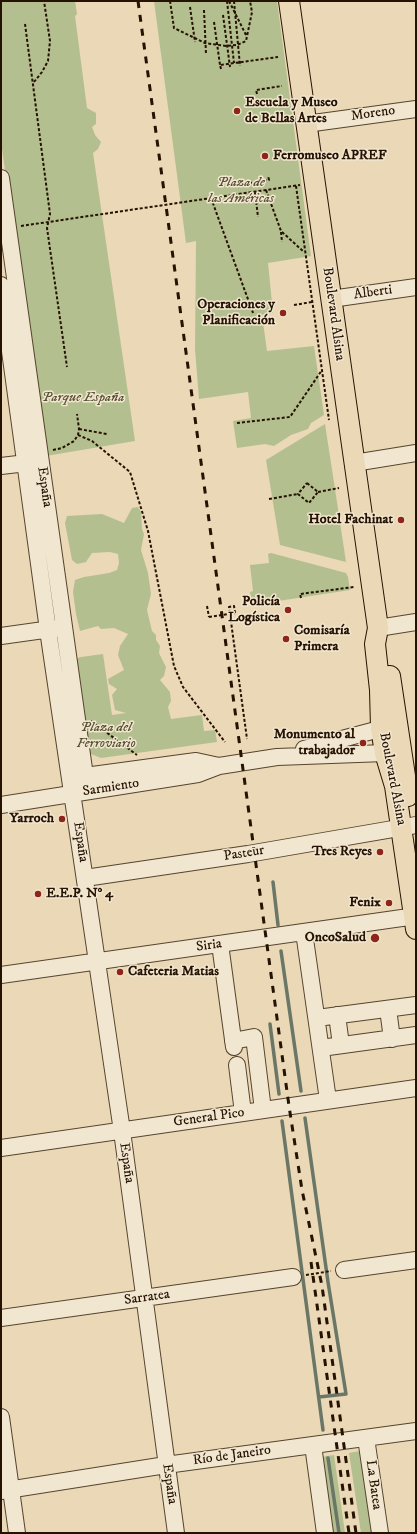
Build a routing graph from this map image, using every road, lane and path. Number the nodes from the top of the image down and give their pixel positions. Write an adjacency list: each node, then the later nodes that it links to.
1 (44, 1): 30 (path)
2 (170, 1): 14 (path)
3 (228, 1): 9 (path); 17 (path)
4 (234, 1): 9 (path)
5 (250, 1): 13 (path)
6 (289, 1): 34 (main road, Boulevard Alsina)
7 (190, 7): 14 (path)
8 (204, 10): 16 (path)
9 (234, 11): 13 (path); 18 (path)
10 (223, 15): 20 (path)
11 (214, 22): 19 (path)
12 (25, 24): 30 (path)
13 (247, 36): 18 (path)
14 (195, 37): 15 (path); 16 (path)
15 (195, 42)
16 (205, 43): 19 (path); 21 (path)
17 (232, 45): 18 (path); 20 (path); 24 (path)
18 (237, 45): 23 (path)
19 (218, 46): 20 (path); 26 (path)
20 (227, 46): 25 (path)
21 (206, 54)
22 (278, 56): 23 (path)
23 (239, 62): 24 (path); 27 (path)
24 (234, 63): 25 (path)
25 (230, 64): 26 (path); 28 (path)
26 (220, 65): 29 (path)
27 (240, 66)
28 (230, 67)
29 (220, 69)
30 (34, 82): 43 (path)
31 (282, 86): 32 (path)
32 (256, 94)
33 (416, 108): 34 (street, Moreno)
34 (306, 124): 38 (main road, Boulevard Alsina)
35 (268, 176): 37 (path)
36 (1, 178): 44 (street, España)
37 (249, 183)
38 (305, 185): 39 (path); 47 (path); 50 (main road, Boulevard Alsina)
39 (266, 190): 40 (path); 45 (path)
40 (255, 192): 41 (path); 42 (path)
41 (211, 198): 43 (path); 52 (path)
42 (258, 217)
43 (49, 221): 44 (path); 53 (path)
44 (8, 228): 49 (street, España)
45 (281, 231): 46 (path); 47 (path)
46 (282, 242)
47 (305, 252): 50 (path)
48 (416, 287): 50 (street, Alberti)
49 (5, 290): 62 (street, España)
50 (322, 300): 51 (path); 54 (path); 63 (main road, Boulevard Alsina)
51 (294, 305)
52 (253, 313)
53 (67, 367)
54 (322, 369): 56 (path); 57 (path)
55 (77, 414): 58 (path)
56 (329, 420)
57 (237, 424)
58 (79, 429): 59 (path); 60 (path)
59 (107, 434)
60 (78, 435): 62 (path); 79 (path)
61 (416, 453): 63 (street)
62 (38, 458): 64 (street); 74 (street, España)
63 (354, 463): 73 (main road, Boulevard Alsina)
64 (1, 466)
65 (339, 488): 66 (path)
66 (318, 492): 67 (path); 67 (path)
67 (298, 494): 68 (path)
68 (269, 499)
69 (354, 587): 70 (path)
70 (301, 598)
71 (207, 606): 78 (path, bridge)
72 (416, 622): 73 (street)
73 (378, 628): 77 (main road, Boulevard Alsina)
74 (56, 629): 75 (street); 84 (street, España); 85 (street, España)
75 (1, 636)
76 (86, 717): 81 (path)
77 (390, 727): 80 (main road, Boulevard Alsina); 82 (street, Sarmiento)
78 (247, 739)
79 (225, 742)
80 (393, 752): 82 (street, Sarmiento); 87 (main road, Boulevard Alsina)
81 (138, 756)
82 (277, 757): 83 (street, Sarmiento)
83 (219, 766): 84 (street, Sarmiento); 85 (street, Sarmiento)
84 (85, 776): 85 (street)
85 (73, 793): 86 (street, Sarmiento); 89 (street, España)
86 (1, 805)
87 (410, 826): 88 (main road, Boulevard Alsina); 89 (street, Pasteur); 90 (main road, Boulevard Alsina)
88 (416, 850)
89 (85, 878): 93 (street, España)
90 (415, 921): 91 (street, Siria)
91 (304, 932): 92 (street, Siria); 98 (street)
92 (220, 944): 93 (street, Siria); 106 (street)
93 (98, 962): 94 (street, Siria); 108 (street, España)
94 (1, 975)
95 (416, 1005): 96 (street)
96 (388, 1009): 97 (street); 100 (street)
97 (337, 1015): 98 (street); 101 (street)
98 (317, 1018): 102 (street)
99 (416, 1035): 100 (street)
100 (392, 1039): 101 (street)
101 (341, 1045): 102 (street)
102 (321, 1048): 105 (street)
103 (237, 1065): 107 (street)
104 (416, 1088): 105 (street, General Pico)
105 (328, 1100): 106 (street, General Pico)
106 (263, 1110): 107 (street, General Pico)
107 (243, 1113): 108 (street, General Pico)
108 (122, 1131): 109 (street, General Pico); 113 (street, España)
109 (1, 1148)
110 (416, 1260): 111 (street)
111 (336, 1271): 112 (path)
112 (299, 1276): 113 (street, Sarratea)
113 (144, 1299): 114 (street, Sarratea); 119 (street, España)
114 (1, 1318)
115 (1, 1417): 120 (street)
116 (416, 1430): 117 (street, Río de Janeiro)
117 (366, 1438): 118 (street, Río de Janeiro); 124 (street, La Batea)
118 (313, 1445): 119 (street, Río de Janeiro); 123 (street)
119 (166, 1465): 120 (street, Río de Janeiro); 122 (street, España)
120 (6, 1490): 121 (street)
121 (17, 1533)
122 (176, 1533)
123 (325, 1533)
124 (380, 1533)

